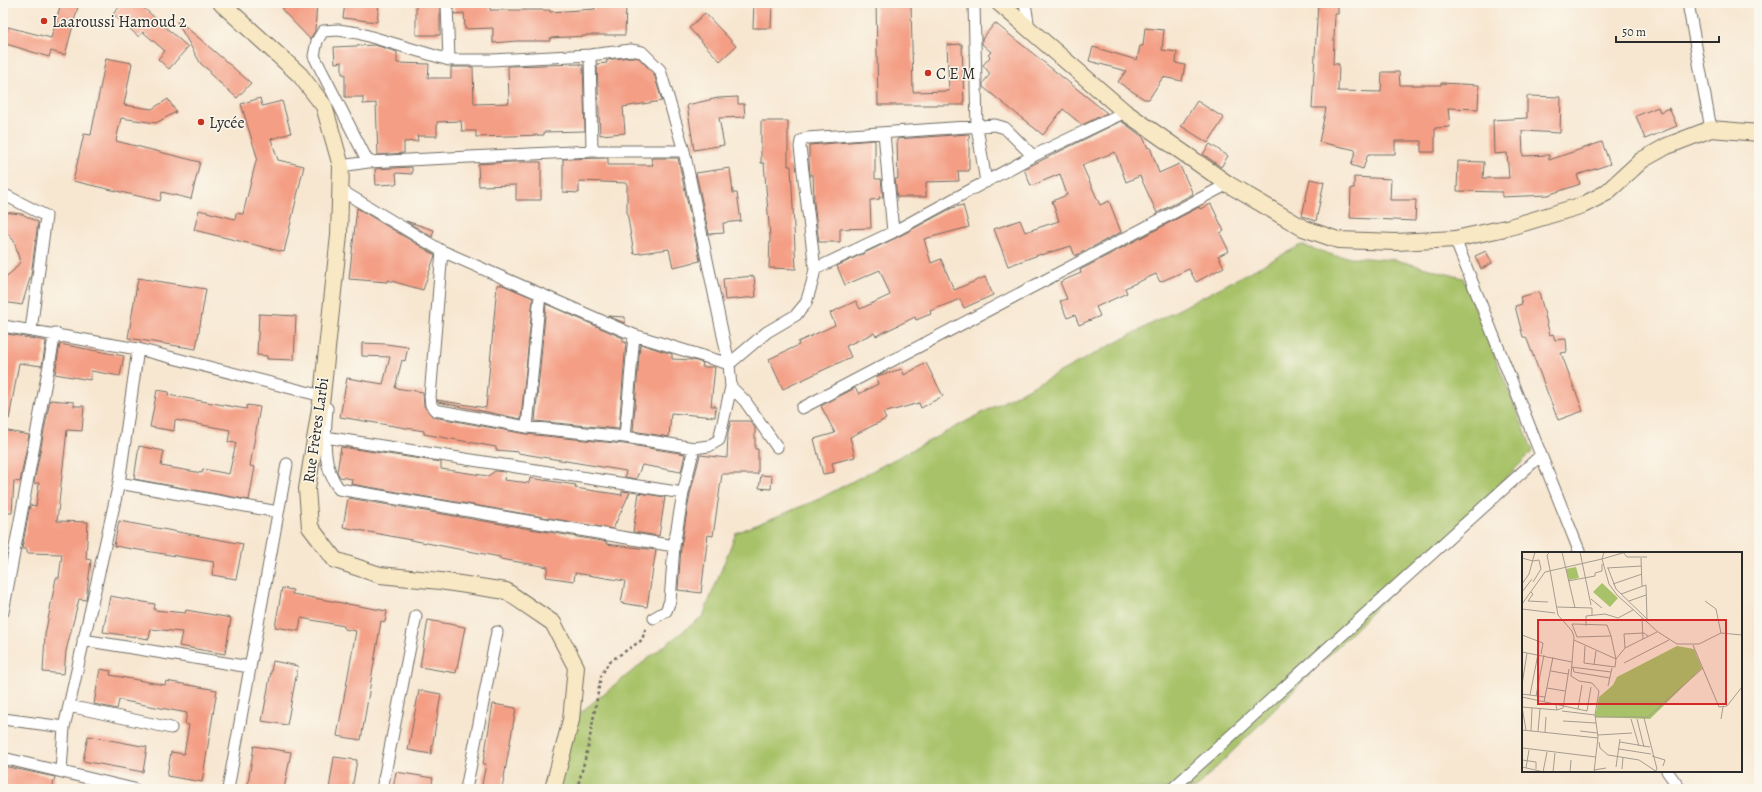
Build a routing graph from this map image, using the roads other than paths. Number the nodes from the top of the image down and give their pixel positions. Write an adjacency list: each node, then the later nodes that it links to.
1 (221, 3): 19 (main road, Rue Frères Larbi)
2 (447, 3): 9 (street)
3 (974, 3): 11 (street)
4 (999, 3): 7 (main road)
5 (1025, 3): 7 (street)
6 (1688, 3): 12 (street)
7 (1029, 29): 10 (main road)
8 (590, 55): 9 (street); 15 (street); 16 (street)
9 (449, 60): 18 (street)
10 (1125, 112): 17 (street); 21 (main road)
11 (977, 127): 13 (street); 17 (street); 20 (street)
12 (1711, 129): 14 (main road); 25 (main road)
13 (884, 133): 24 (street); 27 (street)
14 (1759, 133)
15 (592, 151): 16 (street); 18 (street)
16 (684, 151): 34 (street)
17 (1034, 156): 20 (street)
18 (368, 162): 19 (street)
19 (341, 166): 22 (main road, Rue Frères Larbi)
20 (986, 182): 24 (street)
21 (1228, 184): 25 (main road); 38 (street)
22 (342, 190): 26 (street); 35 (main road, Rue Frères Larbi)
23 (3, 194): 30 (street)
24 (893, 232): 27 (street)
25 (1455, 239): 44 (street)
26 (442, 251): 28 (street); 39 (street)
27 (815, 269): 34 (street)
28 (540, 294): 32 (street); 39 (street)
29 (3, 326): 30 (street)
30 (32, 330): 31 (street)
31 (55, 333): 33 (street); 51 (street)
32 (634, 335): 34 (street); 40 (street)
33 (138, 349): 37 (street); 46 (street)
34 (729, 364): 36 (street)
35 (324, 373): 37 (main road, Rue Frères Larbi); 41 (street)
36 (731, 387): 42 (street); 43 (street)
37 (322, 396): 41 (main road, Rue Frères Larbi)
38 (802, 408)
39 (527, 427): 40 (street)
40 (625, 437): 43 (street)
41 (319, 439): 47 (street); 49 (street); 68 (main road, Rue Frères Larbi)
42 (778, 447)
43 (694, 448): 47 (street)
44 (1540, 455): 50 (street); 69 (street)
45 (287, 464): 48 (street)
46 (119, 483): 48 (street); 55 (street)
47 (682, 493): 49 (street)
48 (278, 512): 56 (street)
49 (674, 546): 53 (street)
50 (1580, 552)
51 (3, 612)
52 (416, 616): 66 (street)
53 (654, 618)
54 (497, 632): 67 (street)
55 (83, 640): 56 (street); 57 (street)
56 (250, 667): 65 (street)
57 (69, 706): 59 (street); 60 (street)
58 (3, 718): 59 (street)
59 (64, 727): 62 (street)
60 (171, 728)
61 (3, 758): 62 (street)
62 (60, 771): 64 (street)
63 (1668, 772): 70 (street)
64 (134, 789)
65 (228, 789)
66 (382, 789)
67 (466, 789)
68 (553, 789)
69 (1172, 789)
70 (1680, 789)

